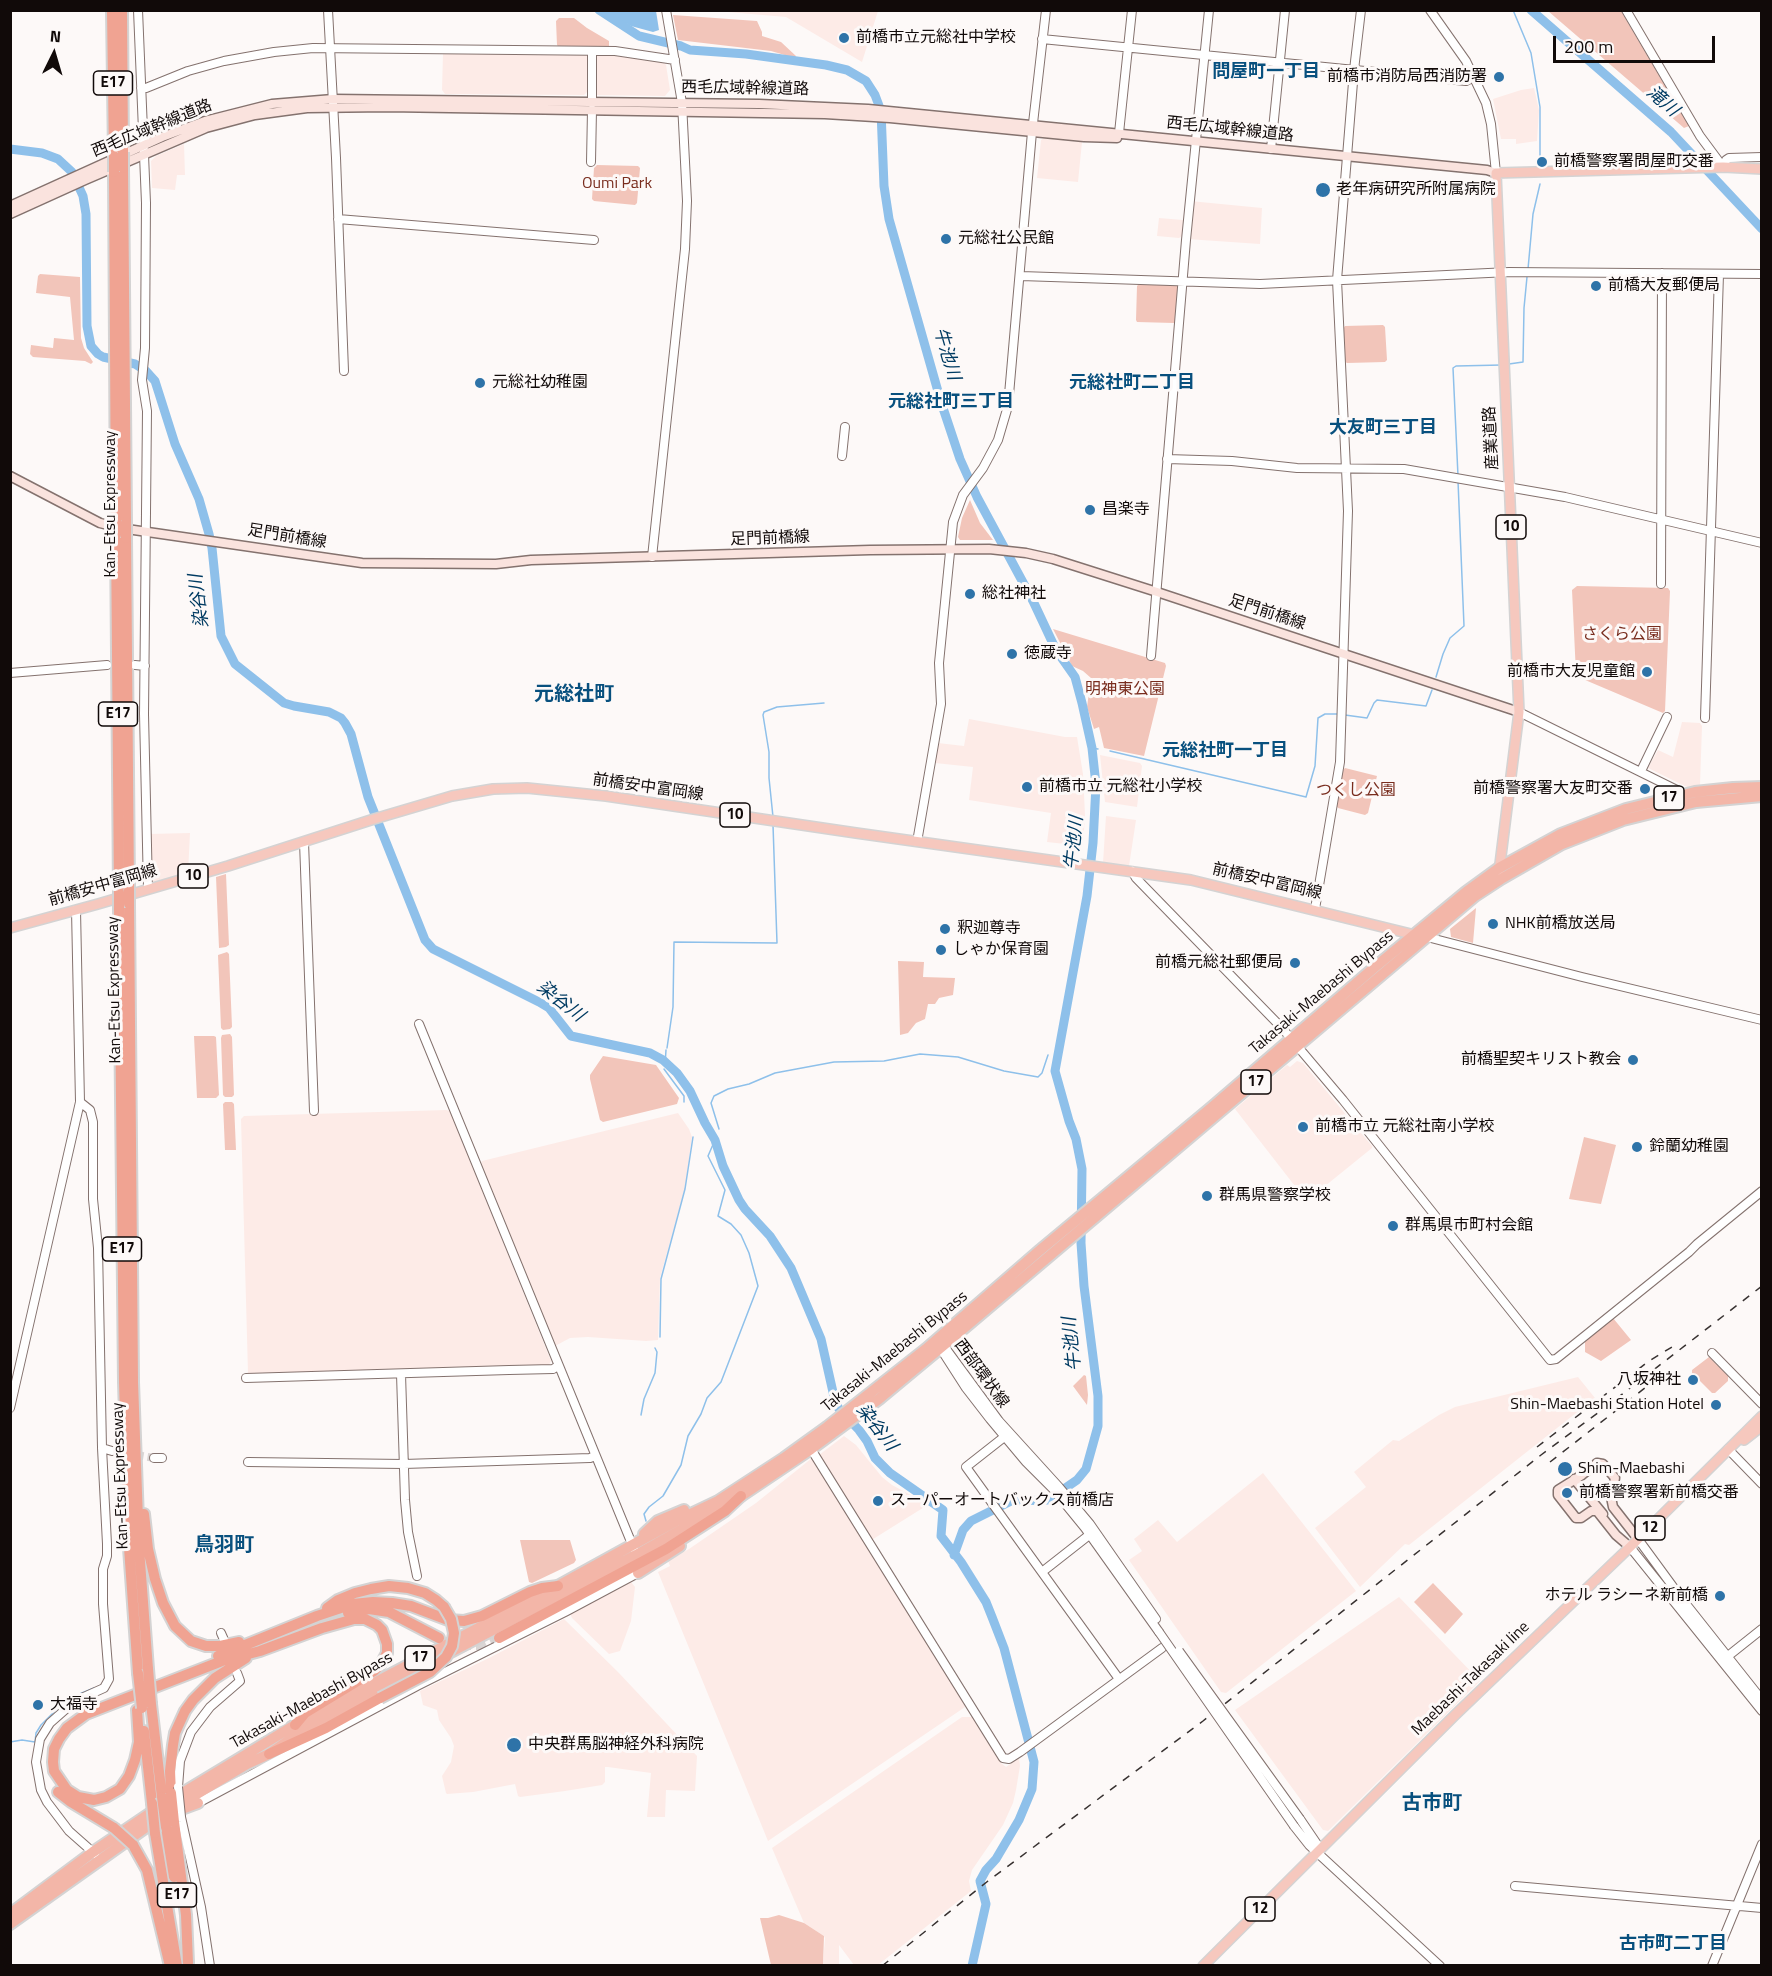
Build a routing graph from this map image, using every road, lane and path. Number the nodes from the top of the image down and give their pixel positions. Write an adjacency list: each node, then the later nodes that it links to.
1 (112, 10): 31 (highway, Kan-Etsu Expressway / E17)
2 (122, 10): 31 (highway, Kan-Etsu Expressway / E17)
3 (138, 10): 22 (street)
4 (328, 10): 14 (street)
5 (666, 10): 18 (street)
6 (1046, 10): 13 (street)
7 (1132, 10): 15 (street)
8 (1209, 10): 17 (street)
9 (1285, 10): 19 (street)
10 (1361, 10): 20 (street)
11 (1430, 10): 21 (street, 産業道路)
12 (1626, 10): 36 (street)
13 (1042, 39): 15 (street); 26 (street)
14 (331, 48): 16 (street); 22 (street); 23 (street)
15 (1127, 48): 17 (street); 27 (street)
16 (592, 51): 18 (street); 24 (street)
17 (1204, 56): 19 (street); 28 (street)
18 (675, 60): 25 (street)
19 (1279, 63): 20 (street); 30 (street)
20 (1354, 70): 21 (street); 33 (street)
21 (1474, 77): 38 (street, 産業道路)
22 (141, 88): 29 (street)
23 (333, 103): 24 (main road, 西毛広域幹線道路); 29 (main road, 西毛広域幹線道路); 42 (street)
24 (592, 106): 25 (main road, 西毛広域幹線道路); 34 (street)
25 (683, 107): 26 (main road, 西毛広域幹線道路); 63 (street)
26 (1033, 128): 27 (main road, 西毛広域幹線道路); 28 (main road, 西毛広域幹線道路); 48 (street)
27 (1119, 133): 28 (main road, 西毛広域幹線道路)
28 (1195, 144): 30 (main road, 西毛広域幹線道路); 33 (main road, 西毛広域幹線道路); 50 (street)
29 (145, 149): 39 (main road, 西毛広域幹線道路); 60 (street)
30 (1271, 149): 33 (main road, 西毛広域幹線道路)
31 (118, 154): 86 (highway, Kan-Etsu Expressway / E17, bridge)
32 (1761, 158): 36 (street)
33 (1347, 159): 38 (main road, 西毛広域幹線道路); 49 (street)
34 (591, 162)
35 (1761, 163): 36 (main road, 西毛広域幹線道路)
36 (1720, 167): 37 (main road, 西毛広域幹線道路); 38 (main road, 西毛広域幹線道路)
37 (1761, 169)
38 (1496, 173): 44 (main road, 産業道路 / 10)
39 (69, 183): 40 (main road, 西毛広域幹線道路); 41 (main road, 西毛広域幹線道路)
40 (10, 207)
41 (10, 214)
42 (338, 219): 43 (street); 51 (street)
43 (594, 240)
44 (1500, 272): 45 (street); 49 (street); 57 (main road, 産業道路 / 10)
45 (1662, 273): 46 (street); 58 (street)
46 (1719, 274): 47 (street); 59 (street)
47 (1761, 274)
48 (1021, 276): 50 (street); 62 (street)
49 (1336, 280): 50 (street); 55 (street)
50 (1183, 281): 54 (street)
51 (344, 371)
52 (845, 427): 53 (street)
53 (842, 456)
54 (1167, 459): 55 (street); 65 (street)
55 (1347, 469): 57 (street); 66 (street)
56 (10, 476): 60 (main road, 足門前橋線)
57 (1509, 486): 58 (street); 72 (main road, 産業道路 / 10)
58 (1662, 520): 59 (street); 64 (street)
59 (1711, 531): 61 (street); 74 (street)
60 (145, 533): 63 (main road, 足門前橋線); 70 (street)
61 (1761, 543)
62 (950, 549): 63 (main road, 足門前橋線); 65 (main road, 足門前橋線); 81 (street)
63 (652, 557)
64 (1661, 584)
65 (1157, 592): 66 (main road, 足門前橋線); 67 (street)
66 (1344, 654): 72 (main road, 足門前橋線); 87 (street)
67 (1151, 656)
68 (107, 665): 71 (street)
69 (135, 665): 70 (street)
70 (145, 666): 85 (street)
71 (10, 674)
72 (1519, 712): 75 (street); 82 (main road, 産業道路 / 10)
73 (1667, 717): 75 (street)
74 (1705, 718)
75 (1641, 771): 77 (street)
76 (1761, 787): 77 (highway, Takasaki-Maebashi Bypass / 17)
77 (1685, 794): 79 (street); 82 (highway, Takasaki-Maebashi Bypass / 17)
78 (1761, 796): 79 (highway, Takasaki-Maebashi Bypass / 17)
79 (1696, 802): 84 (highway, Takasaki-Maebashi Bypass / 17)
80 (304, 842): 81 (main road, 前橋安中富岡線 / 10); 85 (main road, 前橋安中富岡線 / 10); 96 (street)
81 (917, 842): 83 (main road, 前橋安中富岡線 / 10)
82 (1499, 868): 84 (main road, 産業道路 / 10); 90 (highway, Takasaki-Maebashi Bypass / 17)
83 (1132, 871): 87 (main road, 前橋安中富岡線 / 10); 94 (street)
84 (1500, 879): 91 (highway, Takasaki-Maebashi Bypass / 17)
85 (148, 889): 88 (main road, 前橋安中富岡線 / 10)
86 (124, 906): 104 (highway, Kan-Etsu Expressway / E17); 141 (highway, Kan-Etsu Expressway / E17)
87 (1315, 909): 90 (main road, 前橋安中富岡線 / 10)
88 (76, 910): 89 (main road, 前橋安中富岡線 / 10); 95 (street)
89 (10, 928)
90 (1413, 935): 91 (main road, 前橋安中富岡線 / 10); 94 (highway, Takasaki-Maebashi Bypass / 17)
91 (1427, 937): 92 (street); 94 (highway, Takasaki-Maebashi Bypass / 17)
92 (1761, 1020)
93 (419, 1024): 101 (street)
94 (1294, 1043): 97 (street); 98 (highway, Takasaki-Maebashi Bypass / 17); 98 (highway, Takasaki-Maebashi Bypass / 17)
95 (80, 1102): 106 (street); 112 (street)
96 (314, 1111)
97 (1761, 1191)
98 (1080, 1223): 99 (highway, Takasaki-Maebashi Bypass / 17); 99 (highway, Takasaki-Maebashi Bypass / 17)
99 (941, 1344): 108 (highway, Takasaki-Maebashi Bypass / 17); 110 (street, 西部環状線)
100 (1712, 1353): 105 (street)
101 (558, 1366): 102 (street); 115 (street)
102 (401, 1374): 103 (street); 117 (street)
103 (246, 1378)
104 (133, 1382): 134 (highway); 141 (highway, Kan-Etsu Expressway / E17)
105 (1761, 1404)
106 (10, 1408)
107 (1761, 1416): 111 (main road, Maebashi-Takasaki line / 12)
108 (841, 1422): 113 (highway, Takasaki-Maebashi Bypass / 17); 125 (highway, Takasaki-Maebashi Bypass / 17)
109 (1761, 1426): 111 (main road)
110 (1007, 1435): 121 (street, 西部環状線); 126 (street)
111 (1730, 1447): 120 (street); 123 (main road, Maebashi-Takasaki line / 12)
112 (102, 1448): 114 (street); 154 (street)
113 (811, 1449): 118 (highway, Takasaki-Maebashi Bypass / 17); 143 (street)
114 (112, 1451)
115 (595, 1456): 117 (street); 125 (street)
116 (248, 1462): 117 (street)
117 (404, 1464): 127 (street)
118 (774, 1476): 125 (highway, Takasaki-Maebashi Bypass / 17); 125 (highway)
119 (1574, 1479): 122 (main road); 122 (main road); 123 (main road)
120 (1761, 1484)
121 (1093, 1533): 126 (street); 132 (street)
122 (1622, 1538): 124 (main road)
123 (1638, 1539): 124 (main road, Maebashi-Takasaki line / 12); 140 (street)
124 (1630, 1547): 140 (street); 153 (main road, Maebashi-Takasaki line / 12)
125 (637, 1556): 128 (highway, Takasaki-Maebashi Bypass / 17); 136 (highway); 148 (highway, Takasaki-Maebashi Bypass / 17); 150 (street)
126 (1042, 1572): 143 (street)
127 (417, 1576)
128 (558, 1586): 129 (highway); 147 (highway, Takasaki-Maebashi Bypass / 17)
129 (317, 1616): 134 (highway); 148 (highway, bridge)
130 (321, 1628): 135 (highway); 139 (highway); 147 (highway)
131 (1761, 1629): 140 (street)
132 (1161, 1631): 153 (street, bridge); 153 (street, bridge)
133 (221, 1633): 137 (street)
134 (260, 1638): 160 (highway, bridge)
135 (439, 1638)
136 (499, 1638)
137 (225, 1642)
138 (1162, 1648): 143 (street)
139 (260, 1651): 145 (highway); 149 (highway)
140 (1724, 1659): 144 (street); 146 (street)
141 (140, 1672): 145 (highway, Kan-Etsu Expressway / E17, bridge); 145 (highway)
142 (237, 1673): 149 (street)
143 (1119, 1679)
144 (1761, 1700)
145 (143, 1707): 149 (highway, Kan-Etsu Expressway / E17)
146 (1761, 1711)
147 (295, 1725): 154 (highway, Takasaki-Maebashi Bypass / 17)
148 (269, 1754): 151 (highway, Takasaki-Maebashi Bypass / 17)
149 (166, 1795): 151 (highway, bridge); 161 (highway, Kan-Etsu Expressway / E17, bridge)
150 (198, 1803): 151 (highway)
151 (169, 1821): 154 (highway, Takasaki-Maebashi Bypass / 17); 161 (highway); 162 (street)
152 (1761, 1844): 156 (street)
153 (1318, 1852): 163 (main road, Maebashi-Takasaki line / 12); 164 (street)
154 (97, 1855): 158 (highway, Takasaki-Maebashi Bypass / 17); 159 (highway, Takasaki-Maebashi Bypass / 17)
155 (1515, 1886): 156 (street)
156 (1735, 1906): 157 (street); 165 (street)
157 (1761, 1908)
158 (10, 1914)
159 (10, 1924)
160 (170, 1965)
161 (184, 1965)
162 (210, 1965)
163 (1203, 1965)
164 (1440, 1965)
165 (1712, 1965)

